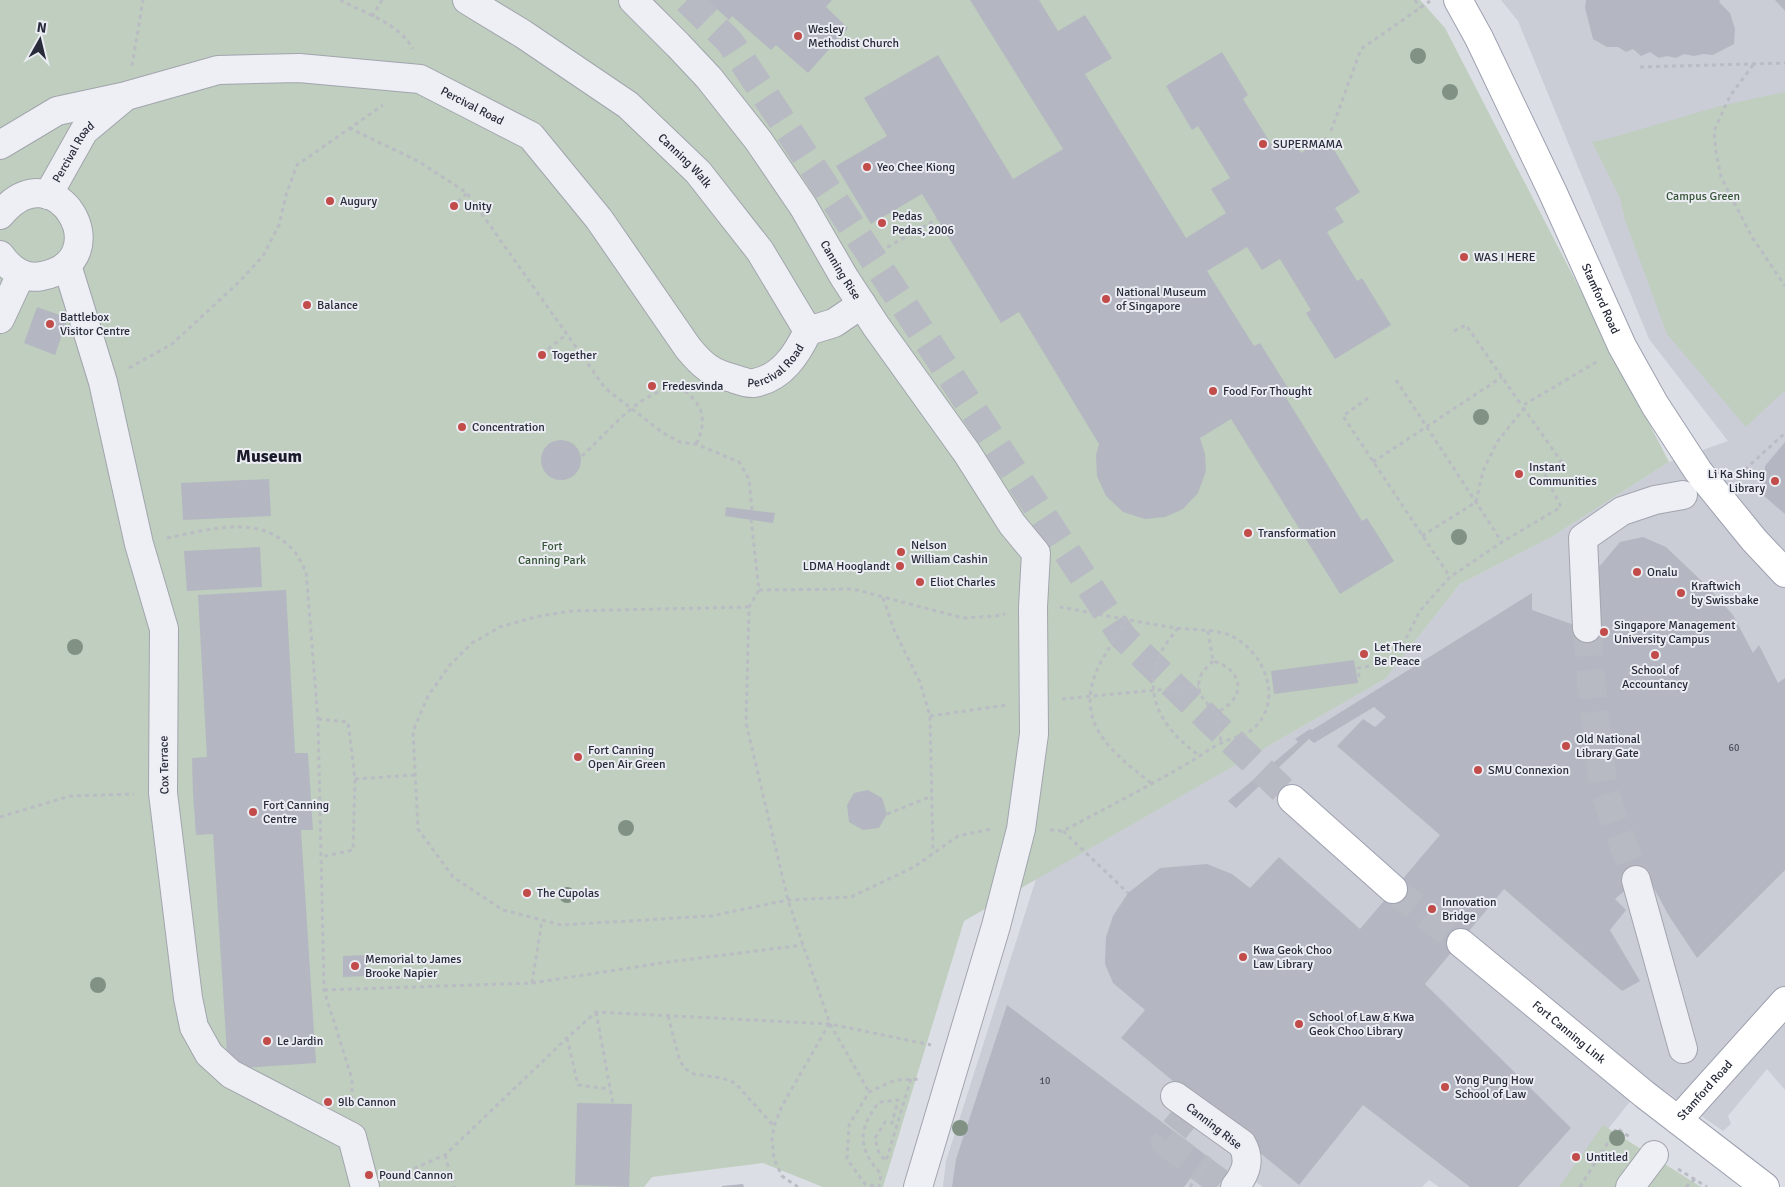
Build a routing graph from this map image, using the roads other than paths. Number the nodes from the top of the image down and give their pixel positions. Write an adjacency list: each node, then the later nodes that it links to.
1 (467, 0): 13 (street, Canning Walk)
2 (633, 0): 11 (street, Canning Rise)
3 (1458, 0): 15 (main road, Stamford Road)
4 (126, 96): 5 (street); 6 (street, Percival Road); 13 (street, Percival Road)
5 (0, 145)
6 (48, 195): 7 (street); 9 (street)
7 (0, 215)
8 (0, 255): 10 (street)
9 (67, 265): 10 (street); 26 (street, Cox Terrace)
10 (21, 274): 12 (street)
11 (862, 304): 13 (street); 27 (street, Canning Rise)
12 (0, 319)
13 (808, 331)
14 (1683, 494): 16 (street)
15 (1785, 573)
16 (1588, 628)
17 (1292, 799): 19 (main road)
18 (1636, 880): 22 (street)
19 (1393, 890)
20 (1461, 942): 24 (main road, Fort Canning Link)
21 (1785, 1001): 24 (main road, Stamford Road)
22 (1683, 1049)
23 (1174, 1096): 28 (street, Canning Rise)
24 (1678, 1120): 30 (main road, Stamford Road)
25 (1654, 1155): 29 (street)
26 (376, 1183)
27 (918, 1187)
28 (1235, 1187)
29 (1630, 1187)
30 (1765, 1187)

